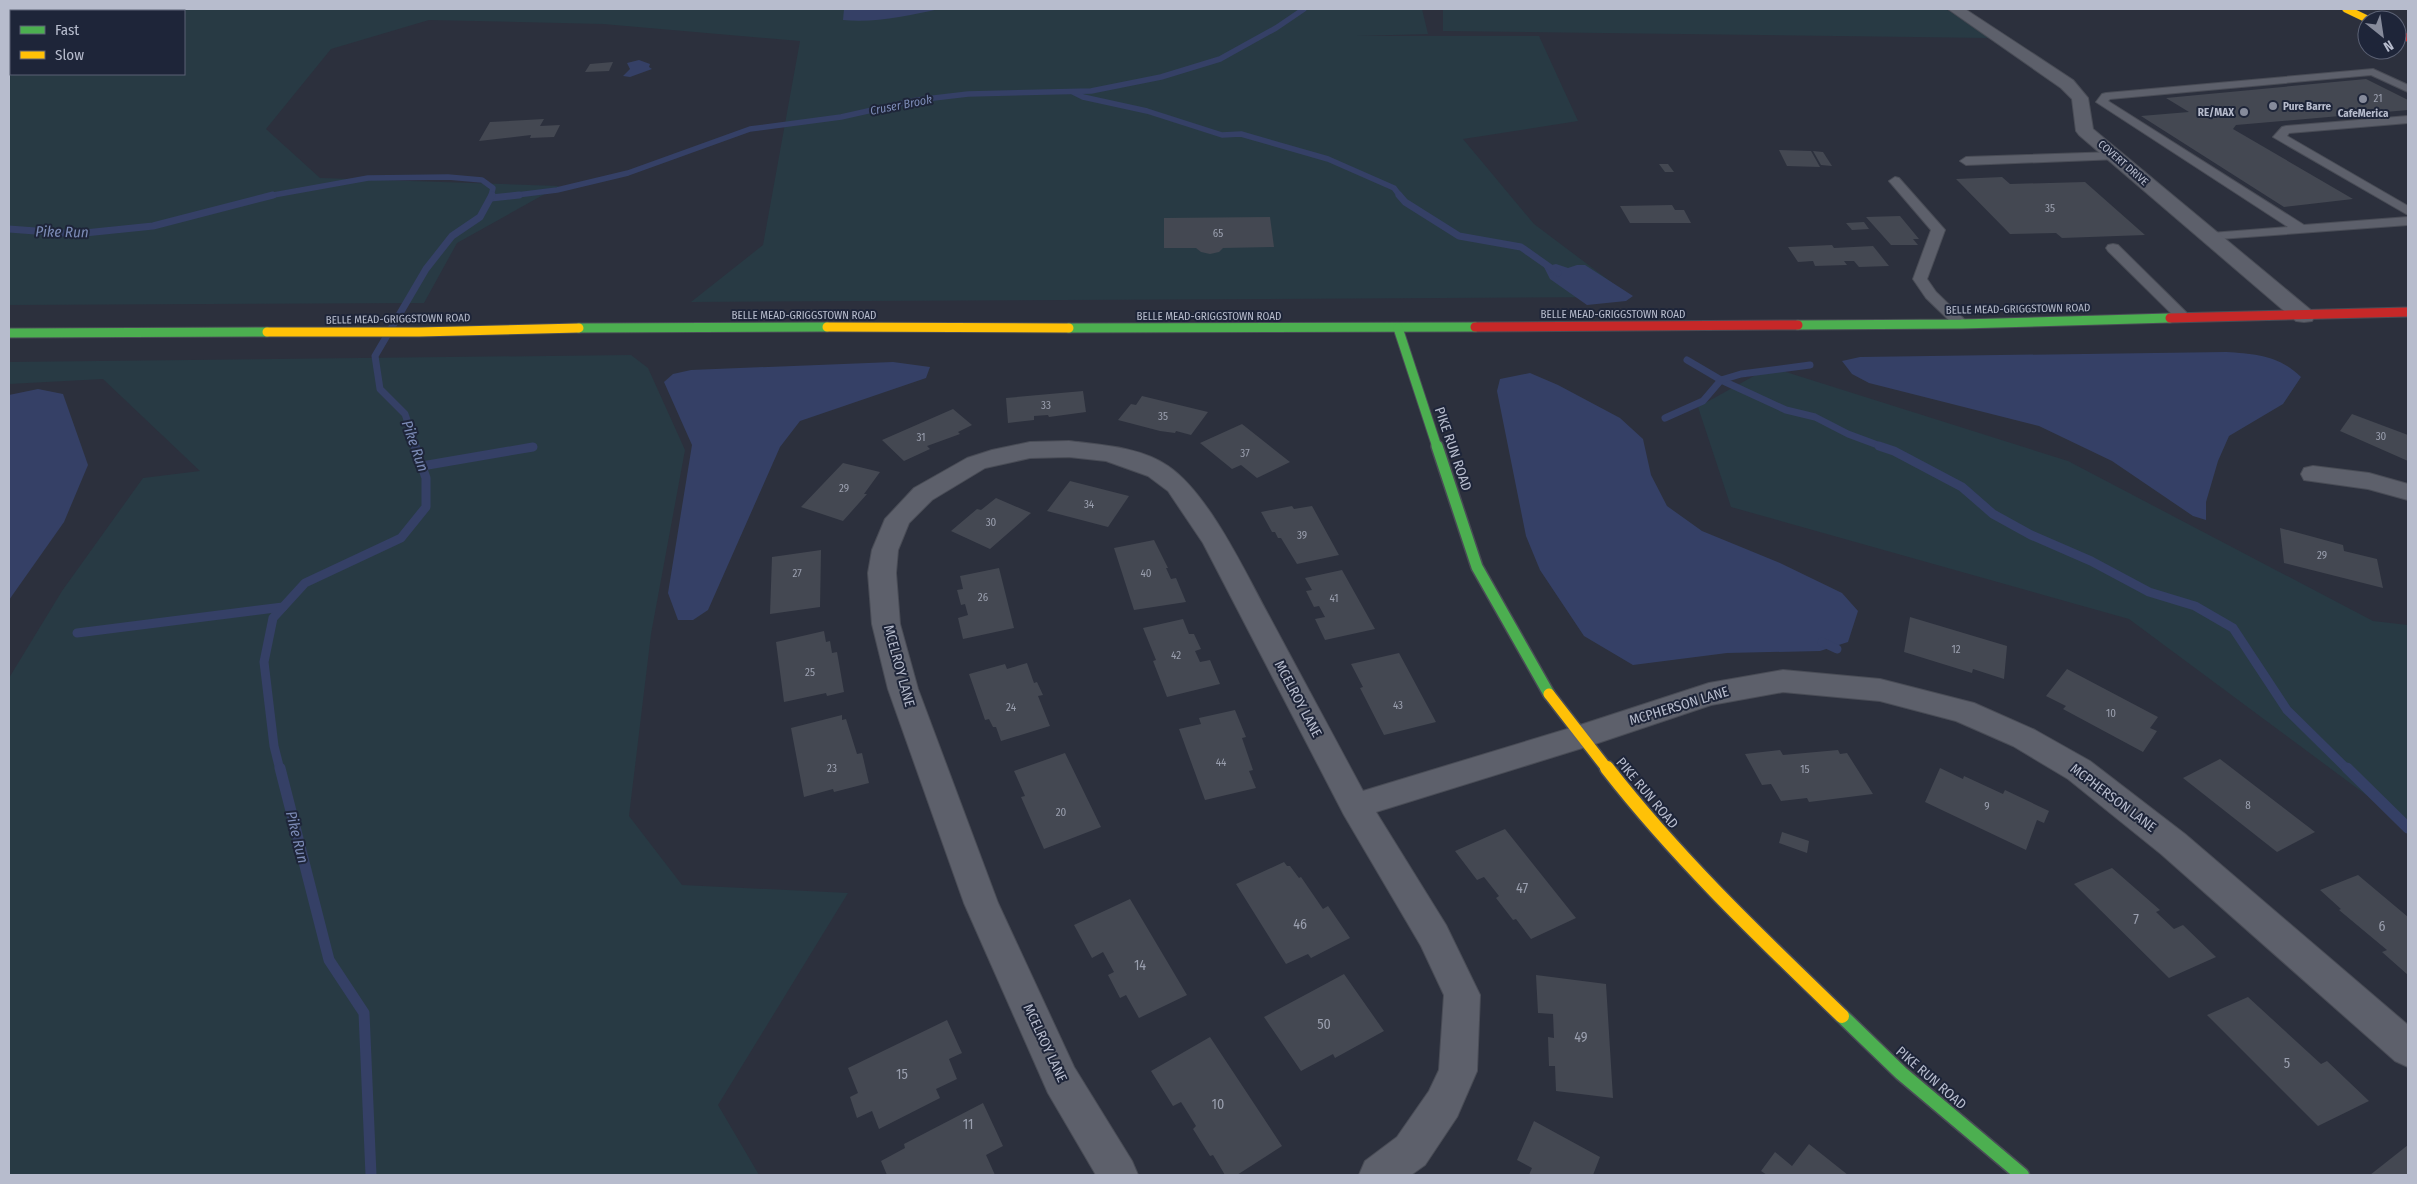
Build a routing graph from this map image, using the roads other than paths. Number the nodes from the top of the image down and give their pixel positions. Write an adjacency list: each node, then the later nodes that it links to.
1 (1954, 9): 3 (street)
2 (2408, 89): 4 (lane)
3 (2080, 98): 4 (lane); 6 (street, COVERT DRIVE)
4 (2102, 102): 11 (lane)
5 (2408, 120): 9 (lane)
6 (2115, 156): 7 (lane); 12 (street, COVERT DRIVE)
7 (1966, 161)
8 (1895, 181): 17 (lane)
9 (2408, 211)
10 (2408, 221): 11 (lane)
11 (2302, 230): 12 (lane)
12 (2211, 237): 15 (street, COVERT DRIVE)
13 (2113, 248): 16 (lane)
14 (2408, 312): 15 (main road, BELLE MEAD-GRIGGSTOWN ROAD)
15 (2304, 316): 16 (main road, BELLE MEAD-GRIGGSTOWN ROAD)
16 (2184, 318): 17 (main road, BELLE MEAD-GRIGGSTOWN ROAD)
17 (1961, 324): 18 (main road, BELLE MEAD-GRIGGSTOWN ROAD)
18 (1398, 328): 19 (main road, BELLE MEAD-GRIGGSTOWN ROAD); 22 (main road, PIKE RUN ROAD)
19 (9, 333)
20 (2313, 474): 21 (street)
21 (2408, 492)
22 (1581, 737): 23 (street); 24 (street, MCPHERSON LANE); 27 (main road, PIKE RUN ROAD)
23 (1355, 806): 25 (street, MCELROY LANE); 26 (street, MCELROY LANE)
24 (2408, 1049)
25 (1118, 1175)
26 (1379, 1175)
27 (2022, 1175)

